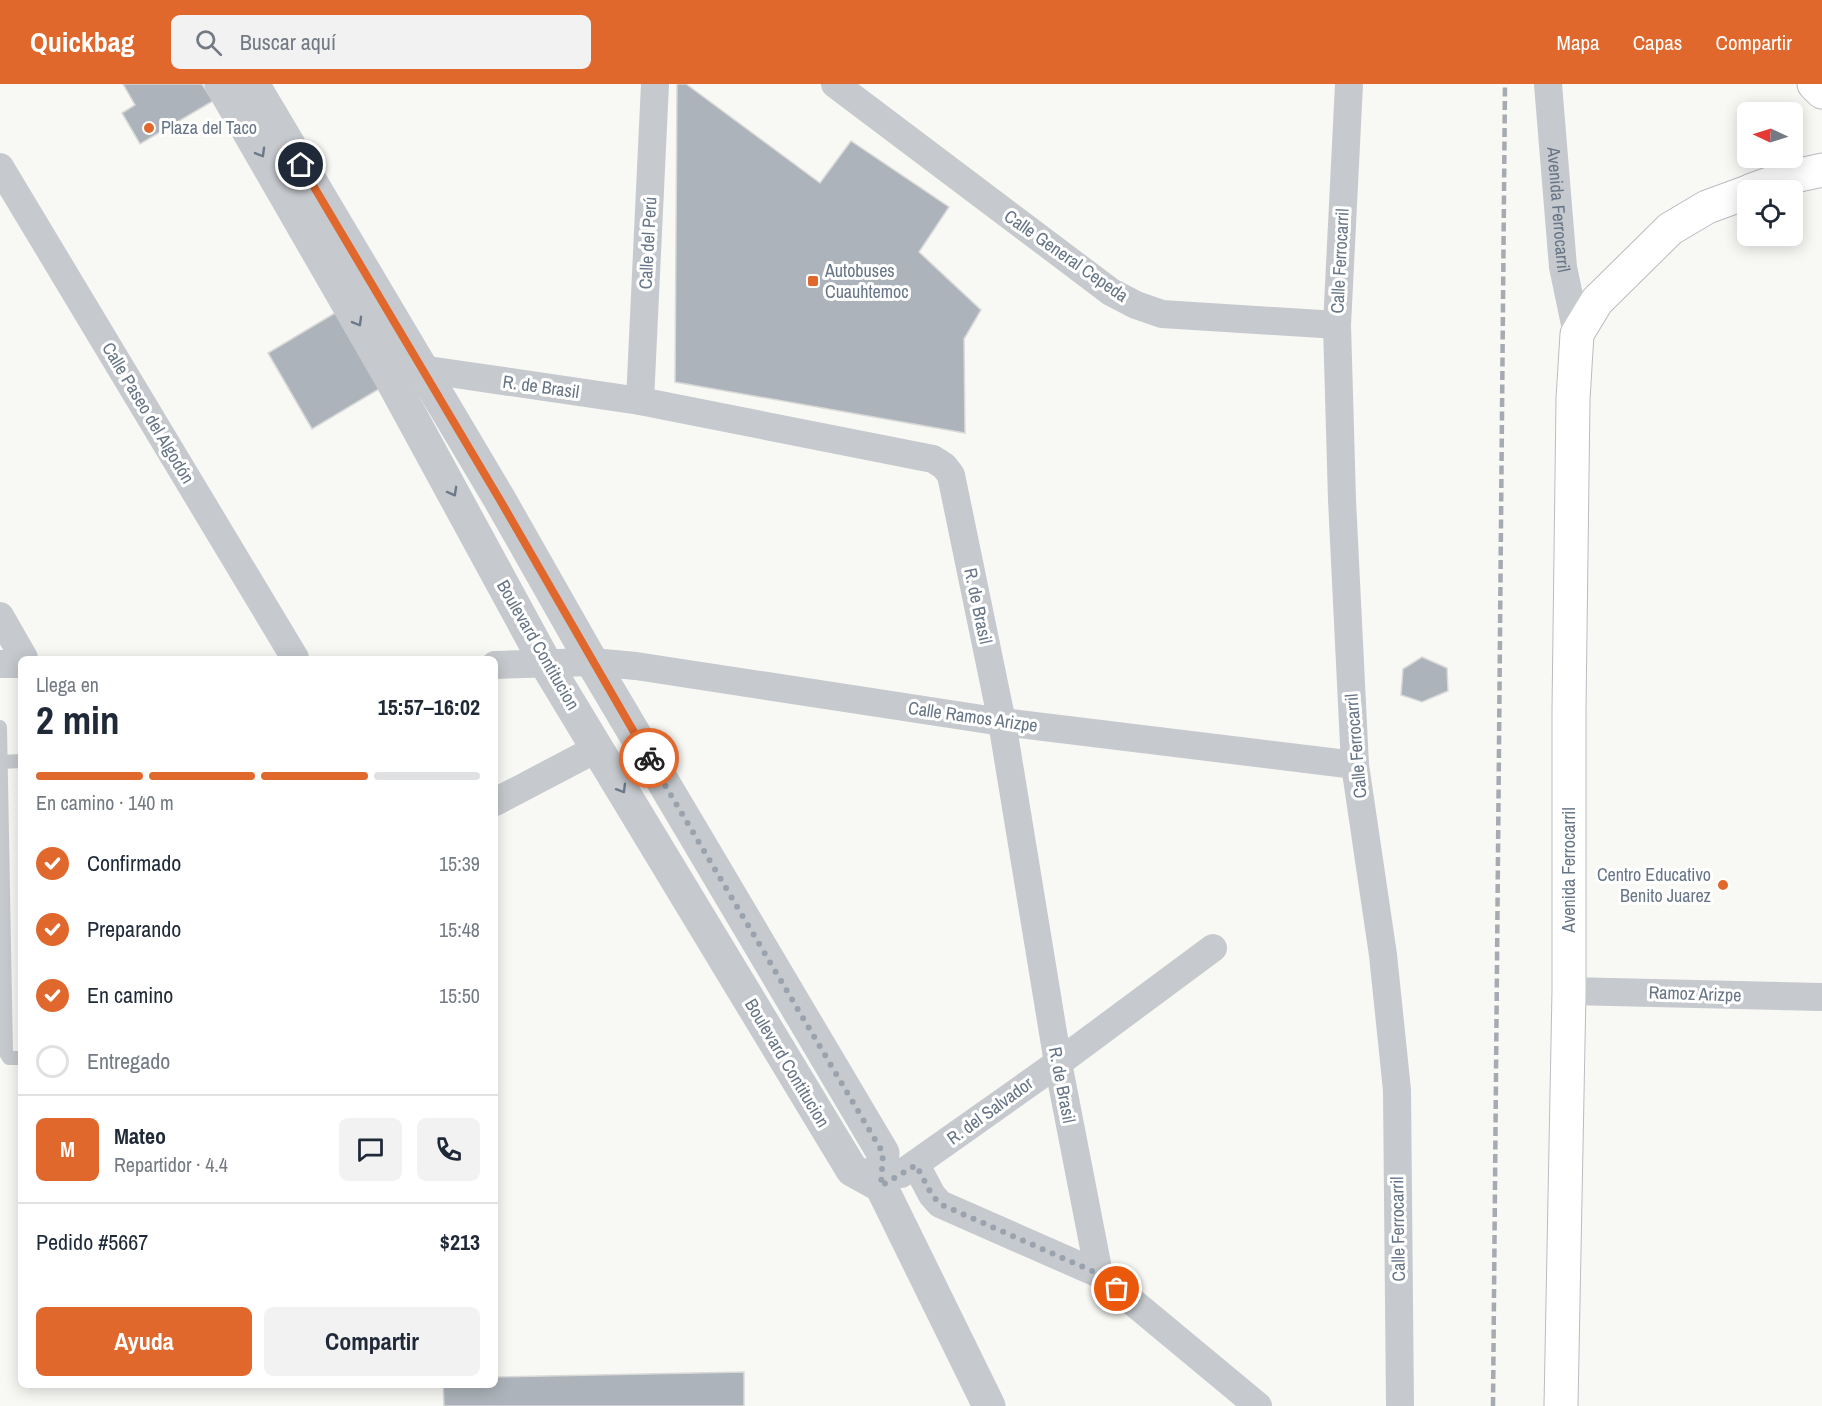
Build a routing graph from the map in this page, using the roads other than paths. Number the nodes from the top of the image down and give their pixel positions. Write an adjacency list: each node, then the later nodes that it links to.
1 (221, 84): 24 (street, Boulevard Contitucion, one-way to 24)
2 (253, 84): 15 (street, Boulevard Contitucion)
3 (655, 84): 16 (street, Calle del Perú)
4 (834, 84): 13 (street, Calle General Cepeda)
5 (1349, 84): 13 (street, Calle Ferrocarril)
6 (1548, 84): 14 (street, Avenida Ferrocarril)
7 (1814, 84): 8 (main road)
8 (1822, 93)
9 (0, 167): 19 (street, Calle Paseo del Algodón)
10 (1822, 170): 11 (main road)
11 (1780, 180)
12 (1737, 196): 14 (main road, Avenida Ferrocarril)
13 (1337, 325): 30 (street, Calle Ferrocarril)
14 (1577, 334): 33 (main road, Avenida Ferrocarril)
15 (421, 369): 16 (street, R. de Brasil); 20 (street, Boulevard Contitucion)
16 (640, 401): 25 (street, R. de Brasil)
17 (0, 616): 18 (street)
18 (23, 656)
19 (294, 656)
20 (592, 662): 24 (street, Calle Ramos Arizpe); 25 (street, Calle Ramos Arizpe); 38 (street, Boulevard Contitucion)
21 (0, 664): 22 (street)
22 (18, 664)
23 (498, 664): 24 (street, Calle Ramos Arizpe)
24 (546, 664): 27 (street, Boulevard Contitucion)
25 (1002, 722): 30 (street, Calle Ramos Arizpe); 36 (street, R. de Brasil)
26 (0, 727): 29 (lane)
27 (598, 748): 31 (street); 38 (street, Boulevard Contitucion, one-way to 38)
28 (18, 761): 29 (lane)
29 (1, 762): 35 (lane)
30 (1355, 765): 42 (street, Calle Ferrocarril)
31 (498, 800)
32 (1213, 948): 36 (street, R. del Salvador)
33 (1569, 991): 34 (street, Ramoz Arizpe); 43 (main road, Avenida Ferrocarril)
34 (1822, 997)
35 (18, 1058)
36 (1058, 1063): 37 (street, R. del Salvador); 39 (street, R. de Brasil)
37 (916, 1165): 38 (street, R. del Salvador); 39 (street)
38 (881, 1186): 40 (street, Boulevard Contitucion)
39 (1099, 1274): 41 (street)
40 (989, 1406)
41 (1258, 1406)
42 (1400, 1406)
43 (1562, 1406)

